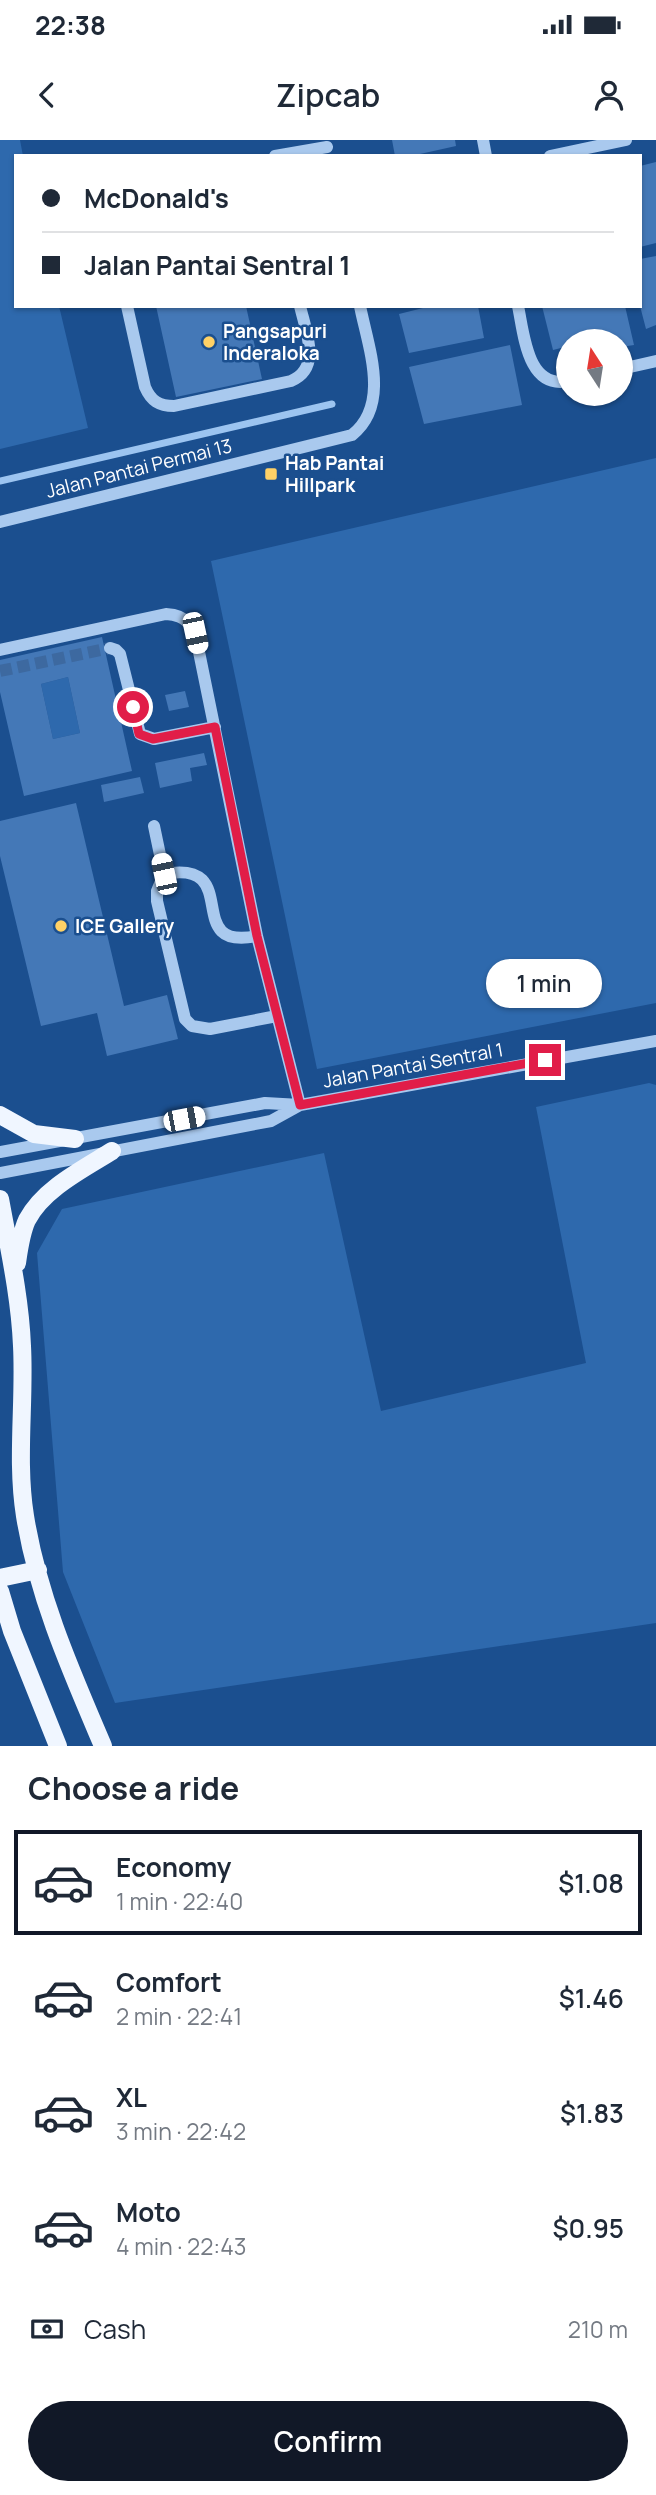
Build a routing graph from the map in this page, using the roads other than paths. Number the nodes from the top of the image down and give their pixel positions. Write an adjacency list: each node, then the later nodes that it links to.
1 (626, 140): 4 (street)
2 (328, 148): 3 (street)
3 (288, 154)
4 (560, 154)
5 (127, 308): 6 (street)
6 (300, 308)
7 (359, 308): 12 (street, Jalan Pantai Permai 13)
8 (518, 308): 11 (street)
9 (656, 361): 10 (street)
10 (634, 366)
11 (556, 381)
12 (0, 522)
13 (110, 648): 15 (street)
14 (0, 650): 15 (street)
15 (215, 727): 18 (street)
16 (154, 826): 17 (street)
17 (164, 874): 18 (street); 19 (street)
18 (257, 936): 19 (street)
19 (277, 1016): 21 (street)
20 (656, 1041): 21 (street, Jalan Pantai Sentral 1)
21 (300, 1105): 23 (street, Jalan Pantai Sentral 1); 24 (street, Jalan Pantai Sentral 1)
22 (0, 1115): 23 (main road)
23 (75, 1139): 25 (street, Jalan Pantai Sentral 1)
24 (111, 1151): 26 (street, Jalan Pantai Sentral 1); 28 (main road)
25 (0, 1152)
26 (0, 1173)
27 (0, 1199): 28 (main road)
28 (15, 1279): 29 (main road)
29 (38, 1570): 30 (main road); 33 (main road)
30 (0, 1578)
31 (0, 1591): 32 (main road)
32 (58, 1746)
33 (103, 1746)

